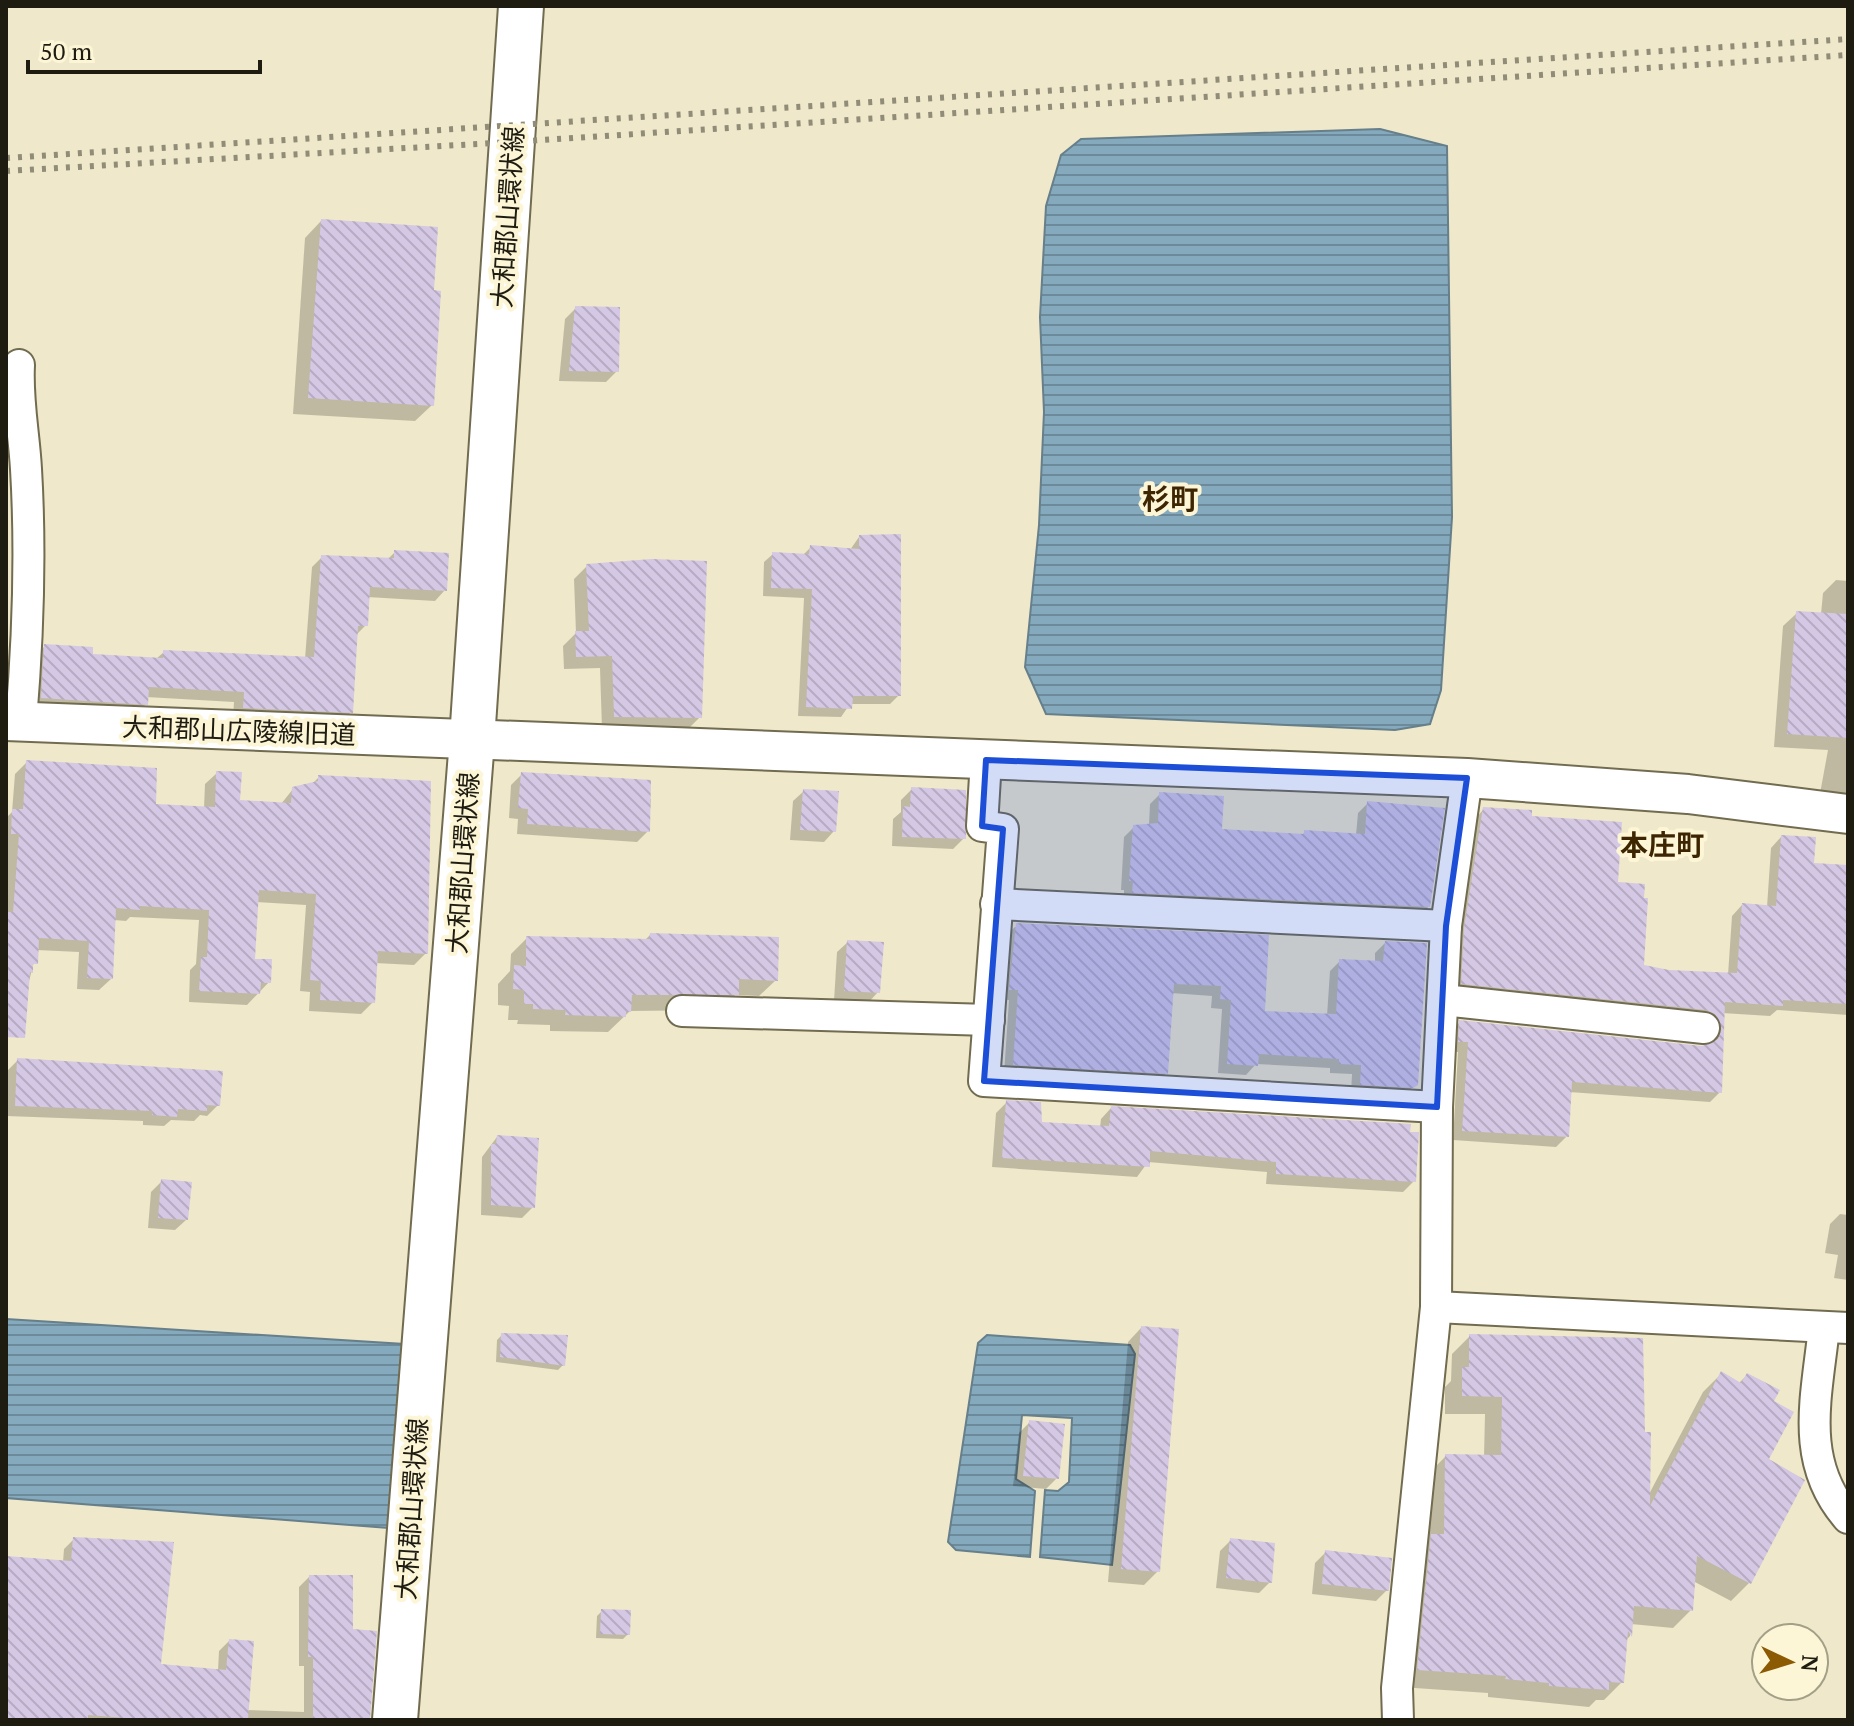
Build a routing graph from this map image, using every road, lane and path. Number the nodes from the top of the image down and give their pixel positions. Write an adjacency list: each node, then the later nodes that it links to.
1 (521, 6): 4 (main road, 大和郡山環状線)
2 (19, 365): 3 (street)
3 (14, 721): 4 (street, 大和郡山広陵線旧道)
4 (472, 740): 5 (street, 大和郡山広陵線旧道); 18 (main road, 大和郡山環状線)
5 (986, 760): 6 (street, 大和郡山広陵線旧道); 8 (street)
6 (1467, 778): 7 (street, 大和郡山広陵線旧道); 9 (street)
7 (1848, 814)
8 (996, 904): 9 (street); 12 (street)
9 (1446, 926): 10 (street)
10 (1443, 1000): 13 (street); 14 (street)
11 (682, 1011): 12 (street)
12 (989, 1020): 14 (street)
13 (1704, 1028)
14 (1437, 1107): 15 (street)
15 (1436, 1307): 16 (street); 19 (street)
16 (1836, 1328): 17 (street)
17 (1848, 1518)
18 (395, 1720)
19 (1398, 1720)

